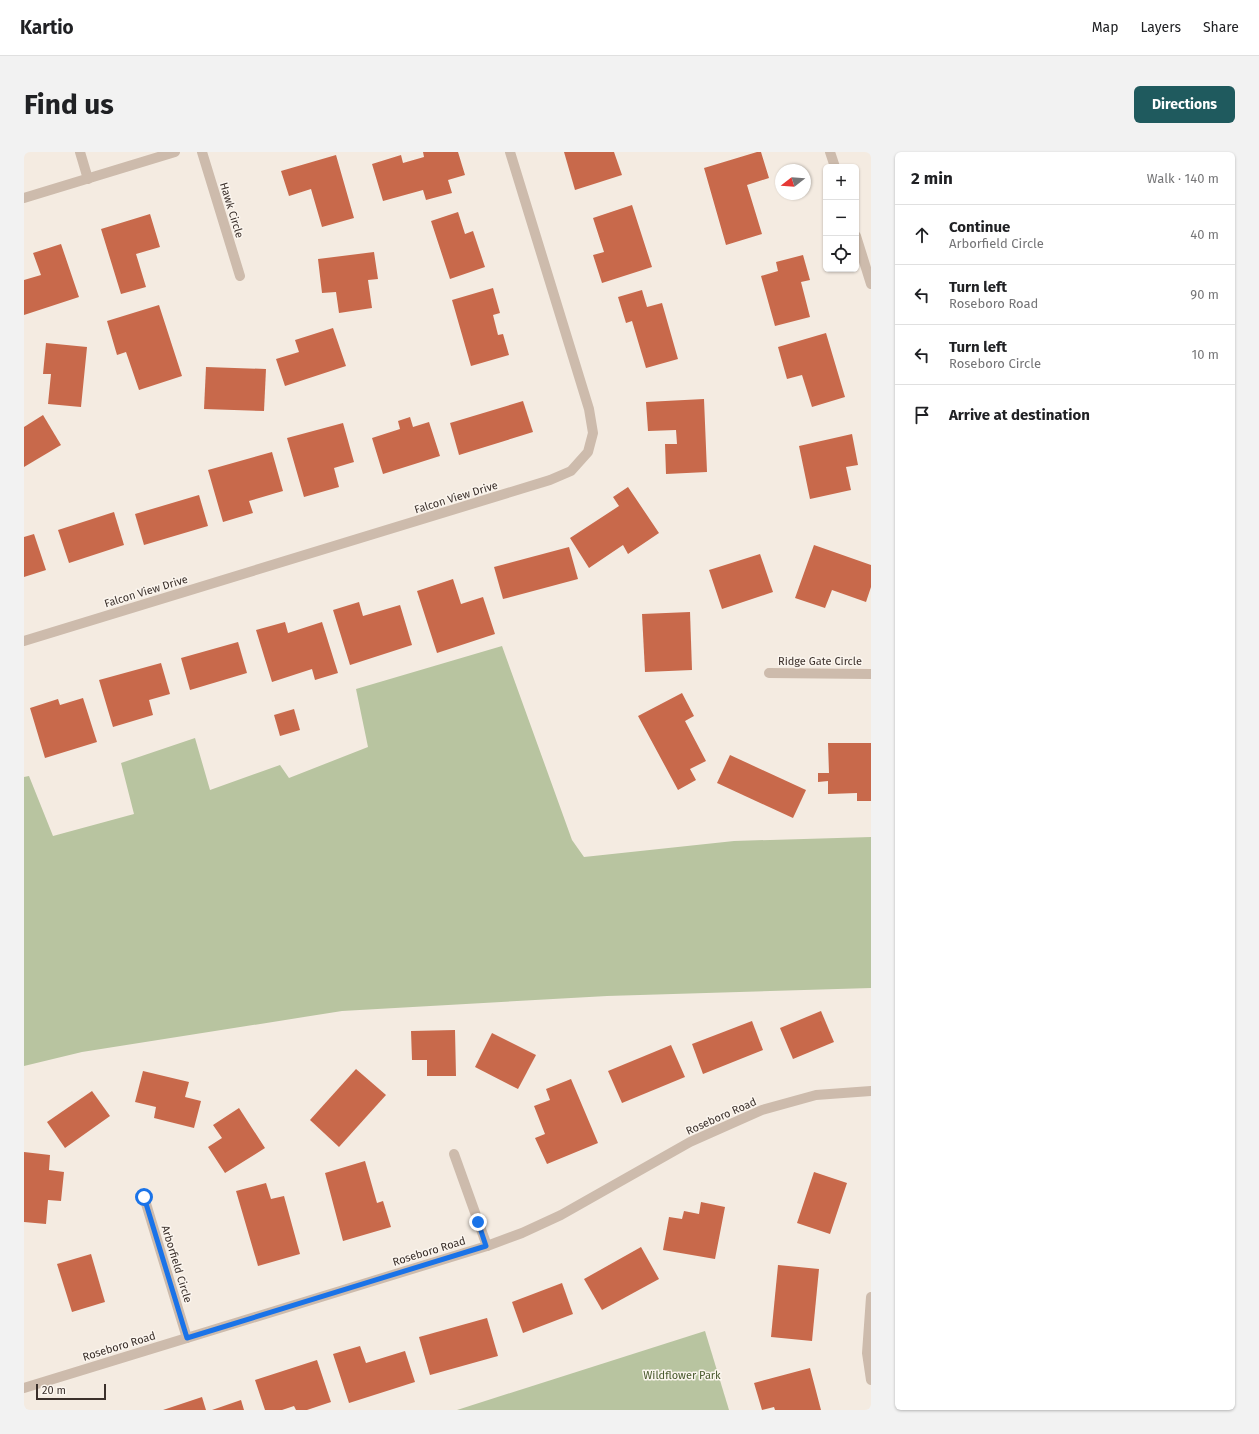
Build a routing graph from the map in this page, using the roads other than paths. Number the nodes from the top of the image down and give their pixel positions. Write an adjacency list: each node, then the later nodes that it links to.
1 (80, 152): 7 (street)
2 (175, 152): 7 (street)
3 (202, 152): 10 (street, Hawk Circle)
4 (510, 152): 12 (street, Falcon View Drive)
5 (830, 152): 6 (street)
6 (834, 164)
7 (88, 179): 8 (street)
8 (24, 198)
9 (859, 246): 11 (street)
10 (240, 276)
11 (871, 284)
12 (24, 642)
13 (769, 673): 14 (street, Ridge Gate Circle)
14 (871, 674)
15 (871, 1091): 18 (street, Roseboro Road)
16 (454, 1154): 18 (street)
17 (144, 1197): 20 (street, Arborfield Circle)
18 (486, 1246): 20 (street, Roseboro Road)
19 (871, 1297): 21 (street)
20 (187, 1338): 22 (street, Roseboro Road)
21 (871, 1380)
22 (24, 1388)

